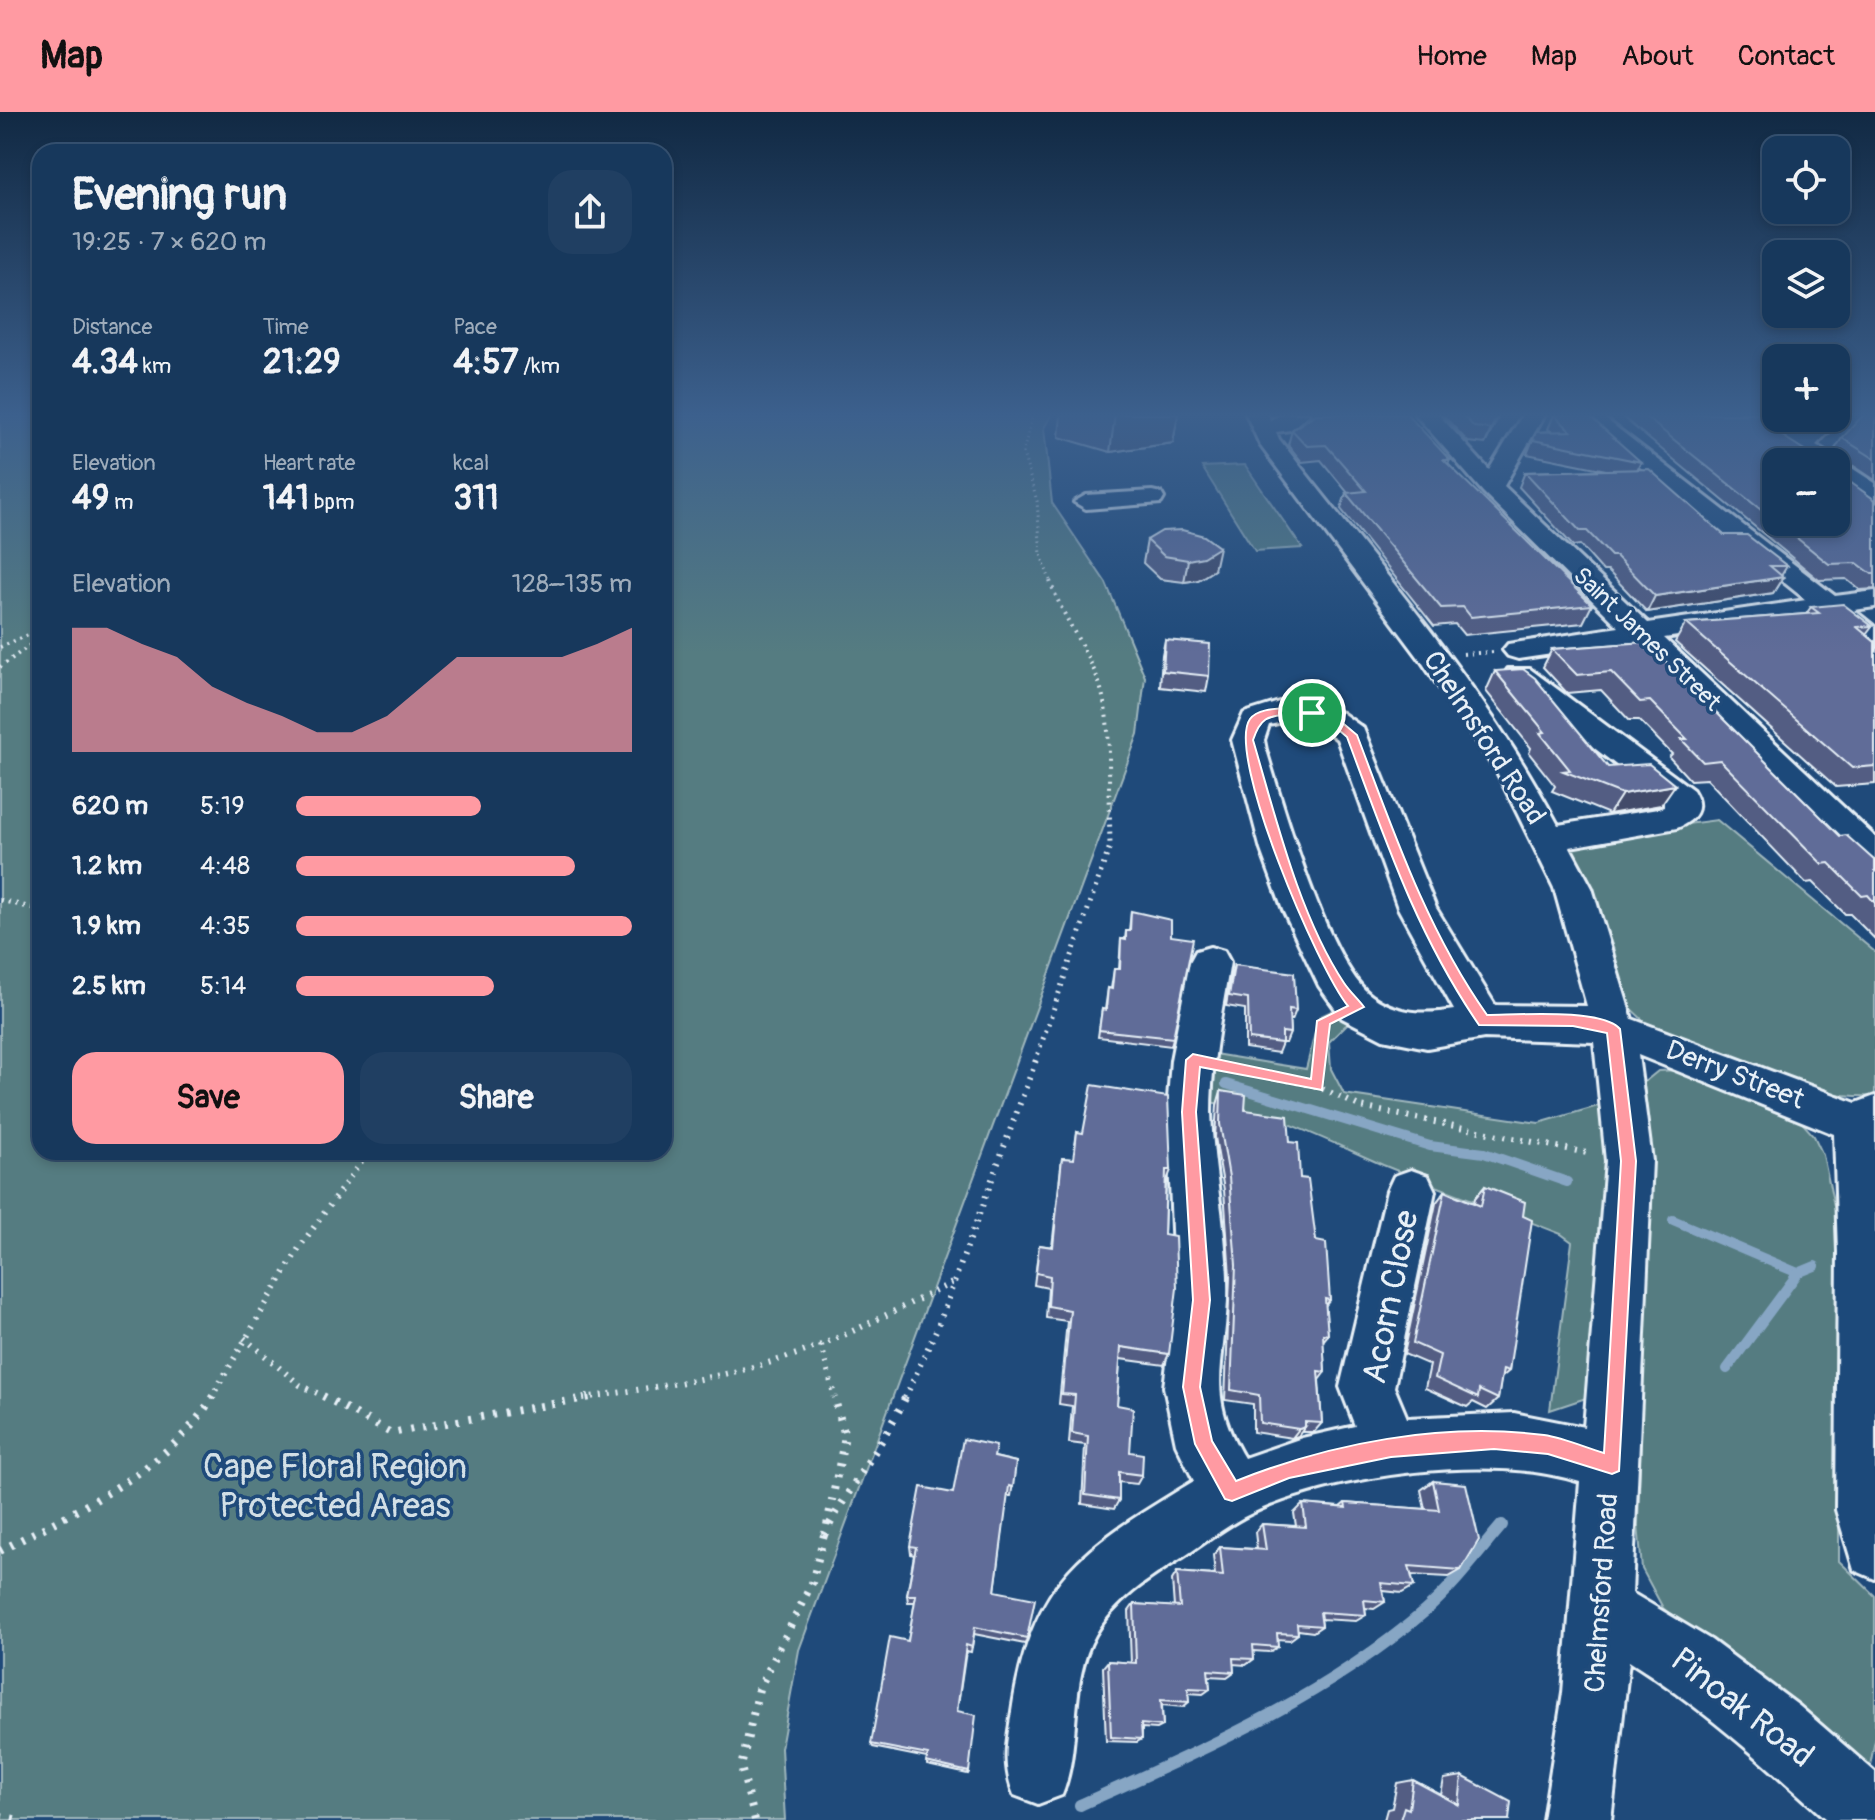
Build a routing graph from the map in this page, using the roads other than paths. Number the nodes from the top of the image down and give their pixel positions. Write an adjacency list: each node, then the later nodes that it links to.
1 (1307, 494): 10 (street, Chelmsford Road)
2 (1498, 494): 8 (street, Saint James Street)
3 (1687, 494): 7 (street)
4 (1152, 498): 5 (street)
5 (1086, 502)
6 (1875, 599): 7 (street)
7 (1830, 606): 8 (street); 9 (street)
8 (1638, 631): 10 (street); 11 (street, Saint James Street)
9 (1875, 641)
10 (1550, 838): 14 (street, Chelmsford Road)
11 (1875, 858)
12 (1210, 962): 20 (street)
13 (1484, 1021): 13 (street, Derry Street); 14 (street, Derry Street)
14 (1614, 1029): 15 (street, Derry Street); 19 (street, Chelmsford Road)
15 (1866, 1119): 17 (street, Derry Street)
16 (1411, 1191): 18 (street, Acorn Close)
17 (1869, 1257): 21 (street, Derry Street)
18 (1391, 1448): 19 (street); 20 (street)
19 (1612, 1465): 22 (street, Chelmsford Road)
20 (1232, 1492): 23 (street)
21 (1875, 1549)
22 (1601, 1609): 24 (street, Pinoak Road); 25 (street, Chelmsford Road)
23 (1038, 1771)
24 (1875, 1817)
25 (1577, 1820)

